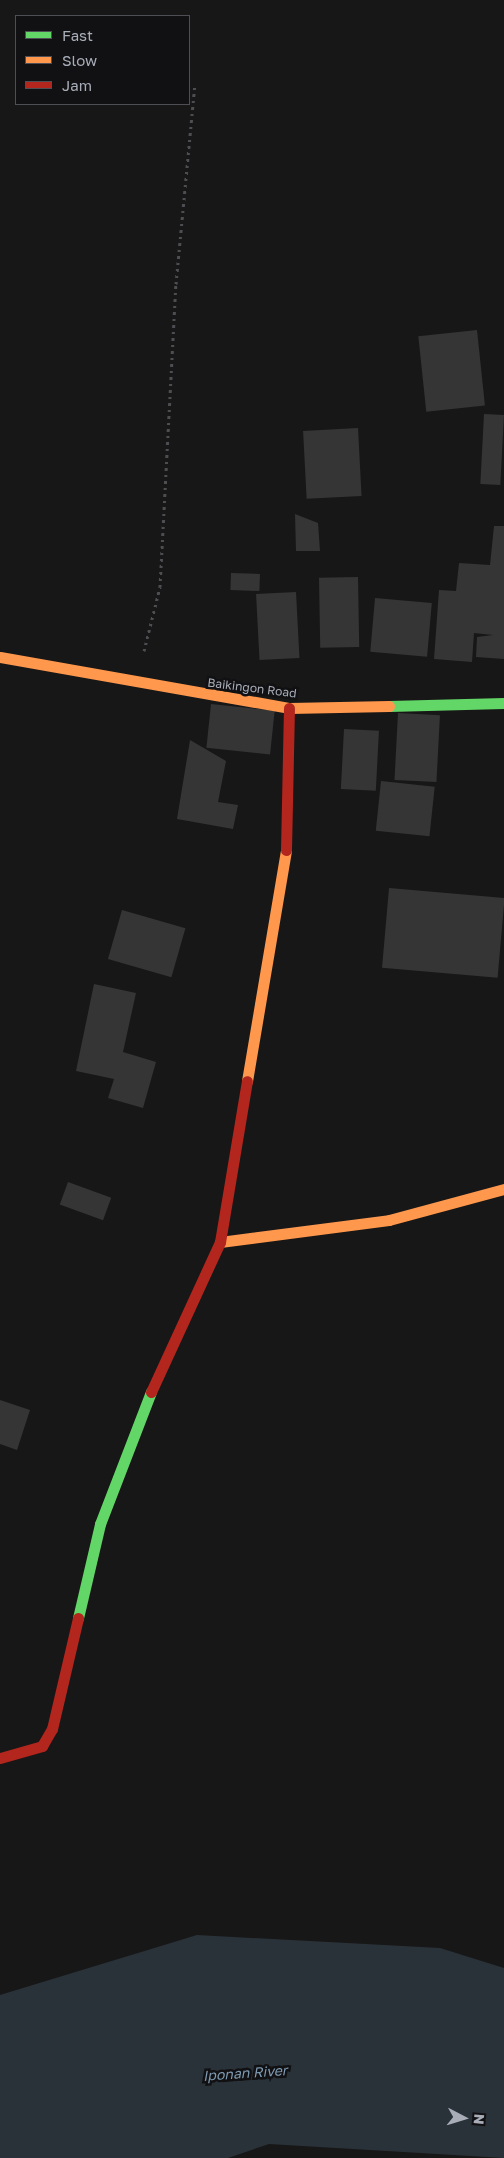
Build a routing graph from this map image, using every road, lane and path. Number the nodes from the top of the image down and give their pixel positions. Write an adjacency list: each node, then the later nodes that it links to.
1 (195, 84): 3 (path)
2 (0, 656): 3 (street, Baikingon Road)
3 (136, 683): 5 (street, Baikingon Road)
4 (504, 703): 5 (street, Baikingon Road)
5 (289, 708): 7 (street)
6 (504, 1189): 7 (street)
7 (220, 1242): 8 (street)
8 (0, 1758)

